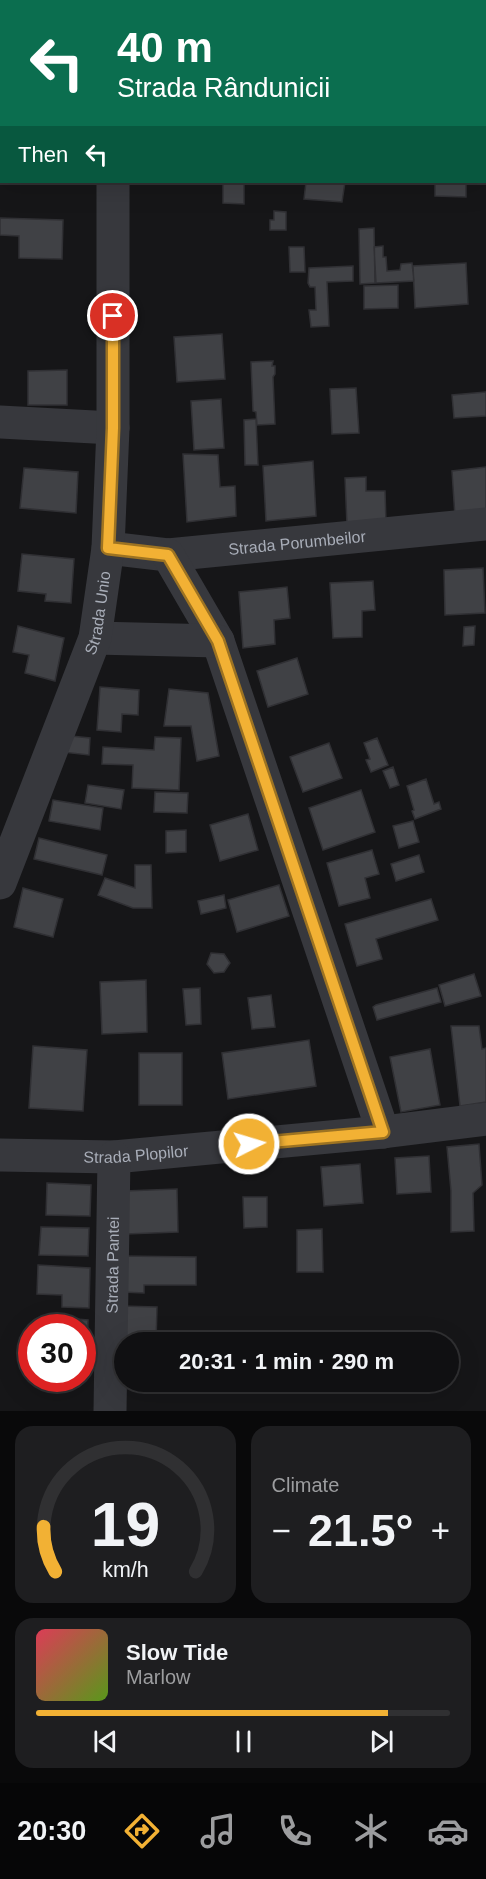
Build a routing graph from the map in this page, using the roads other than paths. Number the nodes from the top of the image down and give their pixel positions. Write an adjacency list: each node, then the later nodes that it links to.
1 (113, 183): 3 (street, Strada Unio)
2 (0, 422): 3 (street)
3 (113, 428): 5 (street, Strada Unio)
4 (486, 524): 6 (street, Strada Porumbeilor)
5 (108, 548): 6 (street, Strada Porumbeilor); 7 (street, Strada Unio)
6 (168, 555): 8 (street)
7 (96, 638): 8 (street); 9 (street, Strada Unio)
8 (218, 641): 12 (street)
9 (13, 817): 10 (street, Strada Unio)
10 (0, 884)
11 (486, 1119): 12 (street, Strada Plopilor)
12 (383, 1132): 14 (street, Strada Plopilor)
13 (0, 1155): 14 (street, Strada Plopilor)
14 (114, 1157): 15 (street, Strada Pantei)
15 (110, 1411)

